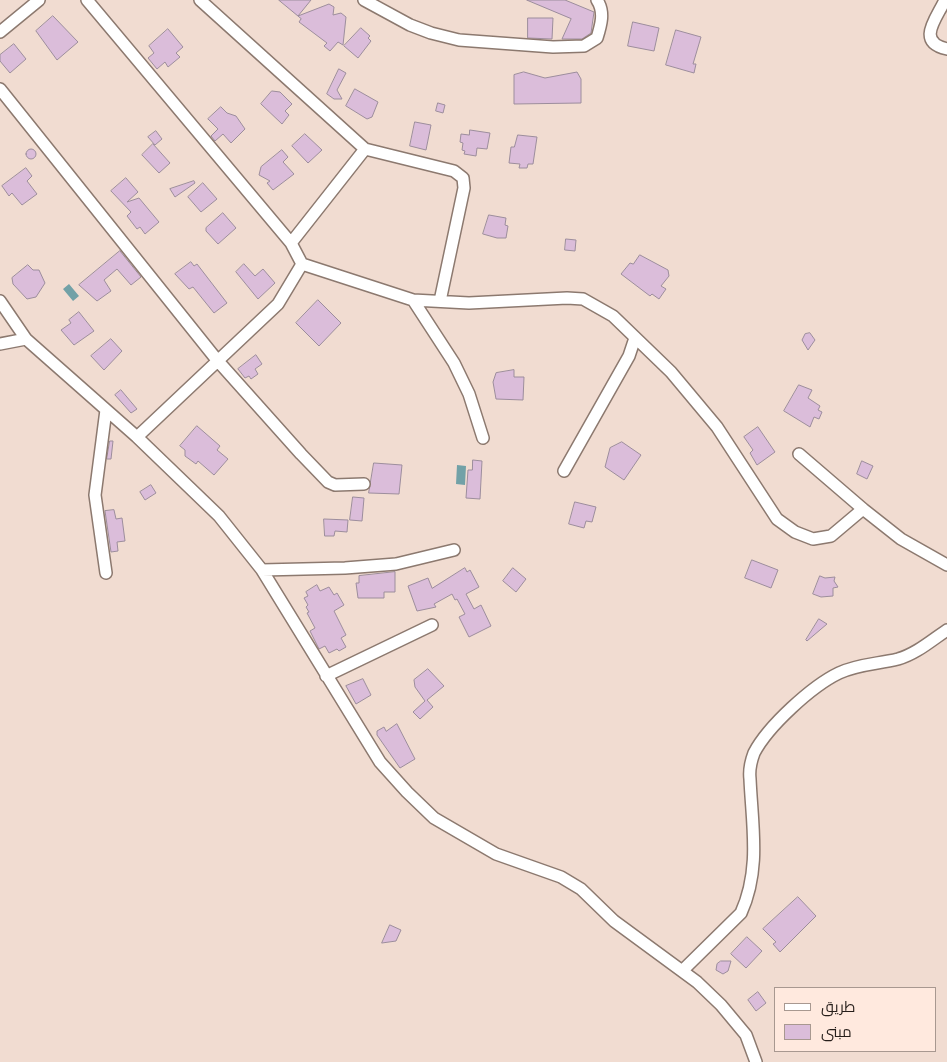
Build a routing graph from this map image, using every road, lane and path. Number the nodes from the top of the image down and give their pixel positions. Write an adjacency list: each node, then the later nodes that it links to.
1 (39, 0): 7 (street)
2 (87, 0): 11 (street)
3 (200, 0): 10 (street)
4 (364, 0): 5 (street)
5 (597, 0)
6 (945, 0): 8 (street)
7 (0, 32)
8 (947, 49)
9 (0, 88): 19 (street)
10 (365, 149): 11 (street); 15 (street)
11 (291, 243): 12 (street)
12 (302, 264): 13 (street); 19 (street)
13 (413, 300): 15 (street); 22 (street)
14 (0, 301): 17 (street)
15 (440, 302): 16 (street)
16 (635, 338): 24 (street); 26 (street)
17 (26, 339): 18 (street); 20 (street)
18 (0, 344)
19 (217, 360): 21 (street); 25 (street)
20 (106, 410): 21 (street); 30 (street)
21 (137, 437): 29 (street)
22 (483, 438)
23 (799, 454): 26 (street)
24 (564, 471)
25 (364, 484)
26 (863, 509): 28 (street)
27 (454, 550): 29 (street)
28 (947, 565)
29 (262, 570): 33 (street)
30 (106, 573)
31 (432, 625): 33 (street)
32 (947, 630): 34 (street)
33 (326, 676): 34 (street)
34 (682, 971): 35 (street)
35 (756, 1062)

